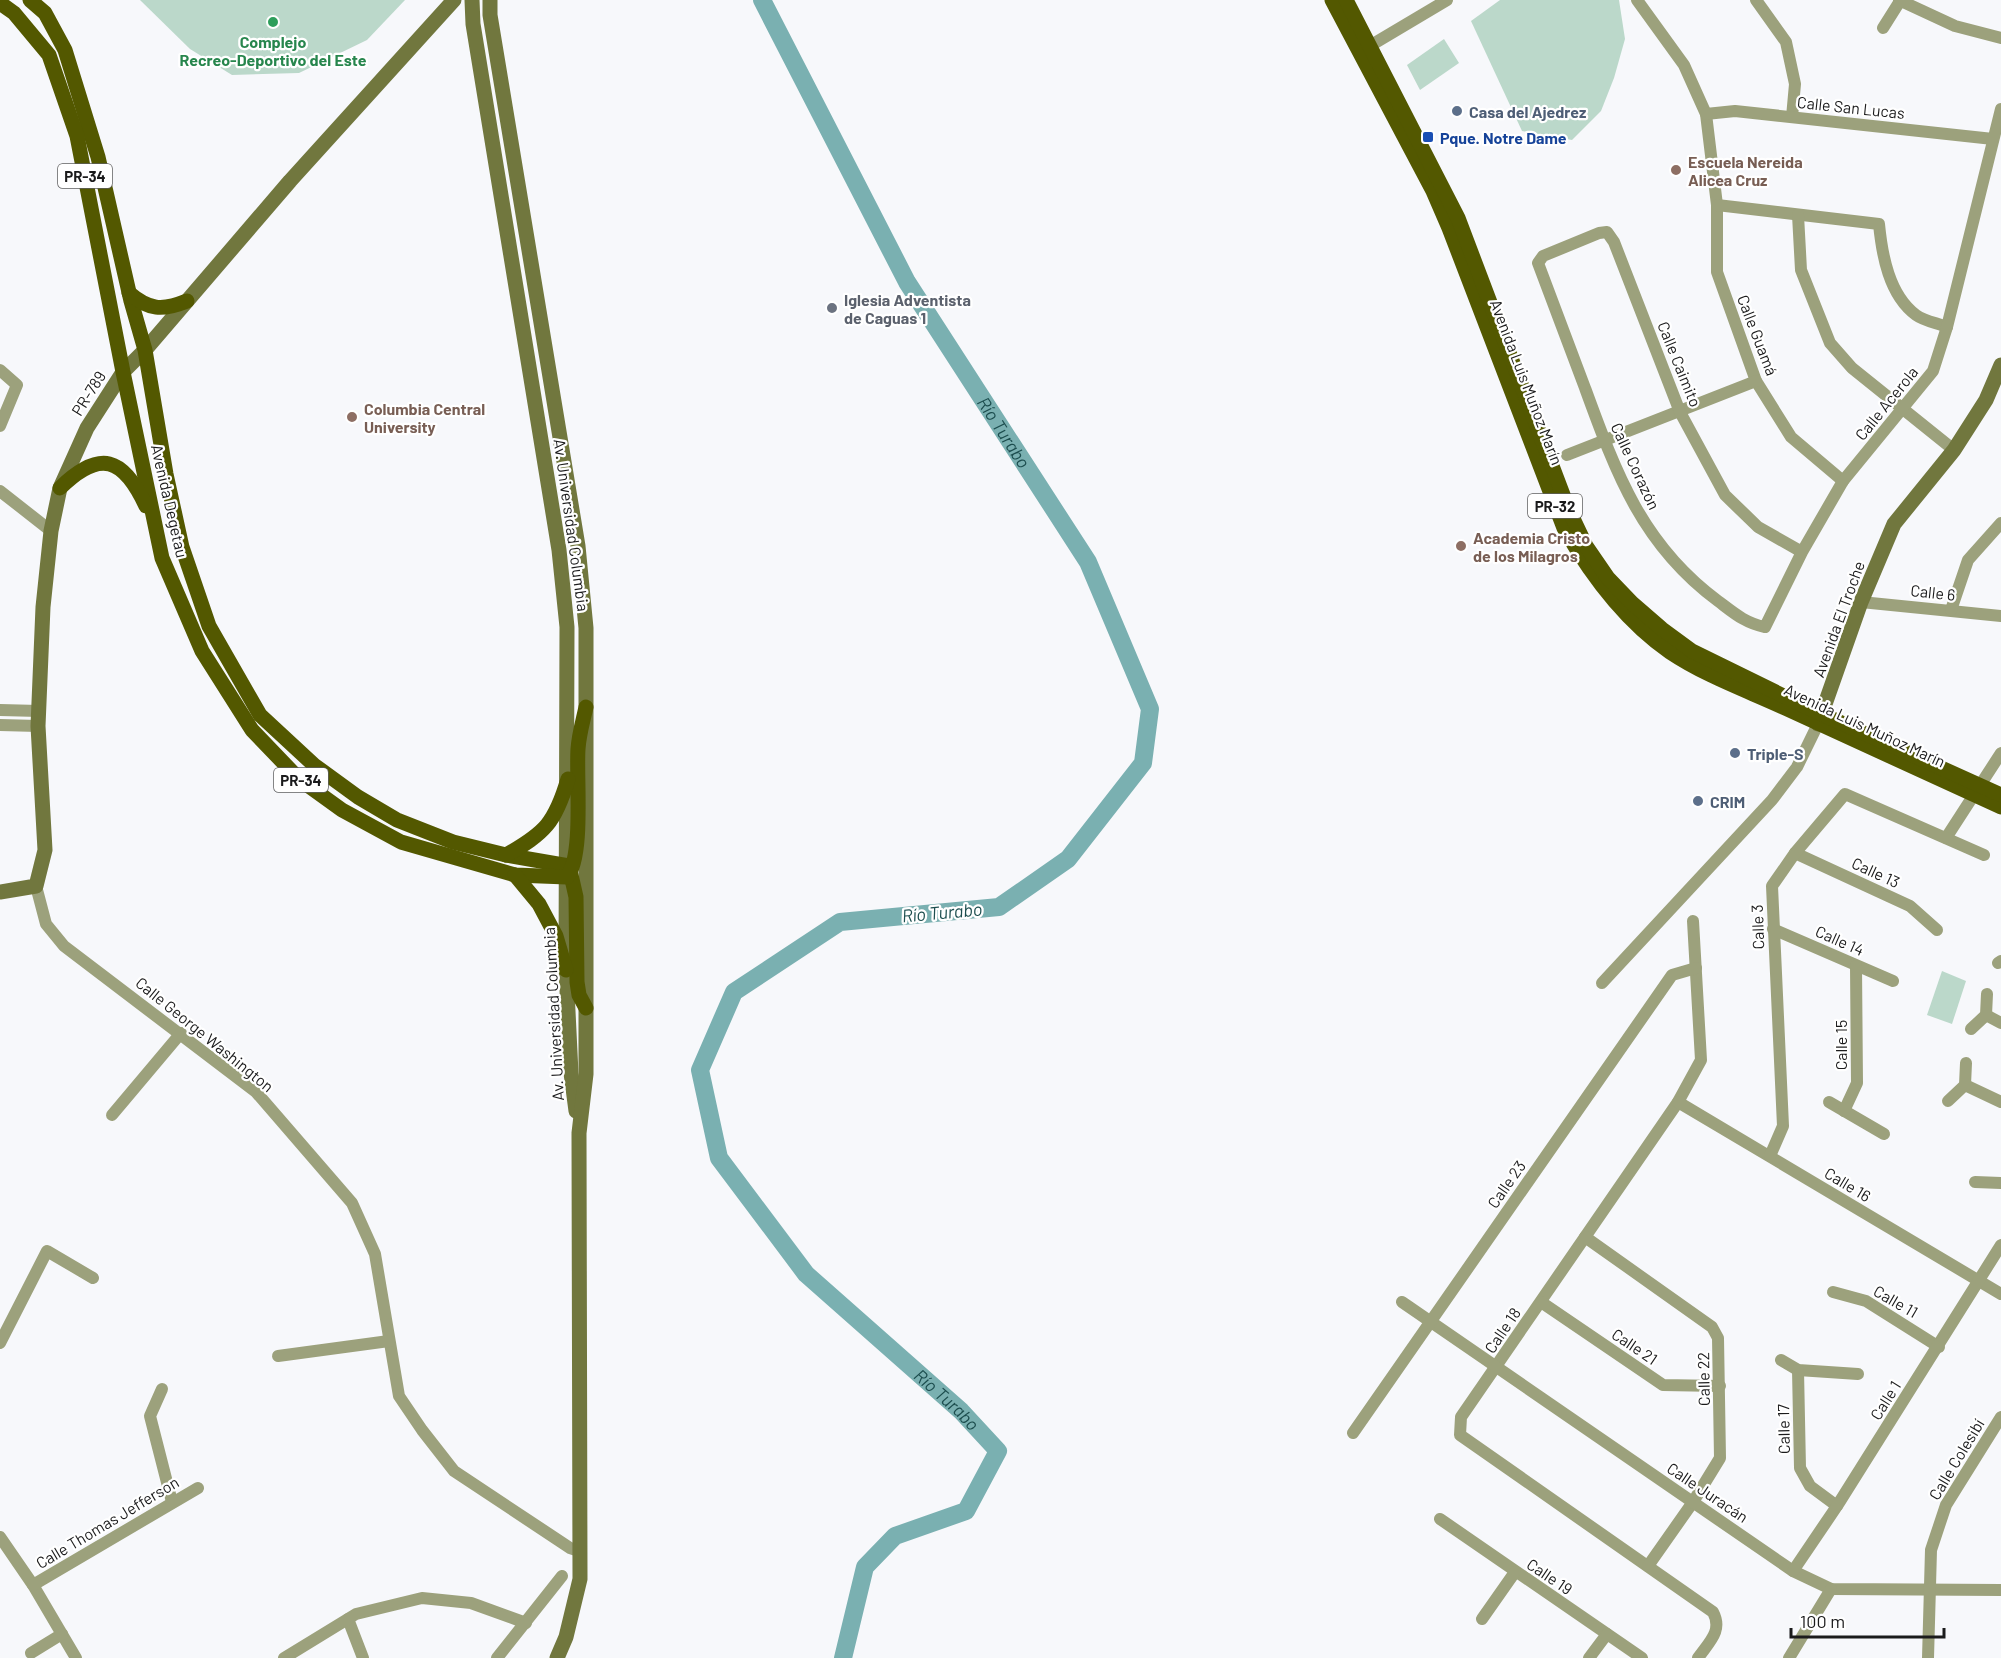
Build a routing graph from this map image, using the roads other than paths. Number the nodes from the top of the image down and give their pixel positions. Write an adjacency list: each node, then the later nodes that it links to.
1 (30, 0): 27 (main road, Avenida Degetau / PR-34)
2 (472, 0): 13 (main road, Av. Universidad Columbia)
3 (482, 0): 19 (main road)
4 (490, 0): 19 (main road, Av. Universidad Columbia)
5 (1332, 0): 16 (main road, Avenida Luis Muñoz Marín / PR-32)
6 (1346, 0): 16 (main road, Avenida Luis Muñoz Marín / PR-32)
7 (1447, 0): 16 (street)
8 (1637, 0): 18 (street, Calle Guamá)
9 (1756, 0): 20 (street)
10 (1899, 0): 14 (street); 15 (street)
11 (0, 3): 33 (main road, Avenida Degetau / PR-34)
12 (449, 5): 13 (main road); 28 (main road, PR-789 / PR-789)
13 (473, 24): 25 (main road, Av. Universidad Columbia)
14 (1883, 28)
15 (2001, 38)
16 (1365, 49): 55 (main road, Avenida Luis Muñoz Marín / PR-32)
17 (2001, 109): 21 (street, Calle Acerola)
18 (1706, 114): 20 (street, Calle San Lucas); 22 (street, Calle Guamá)
19 (507, 117): 24 (main road, Av. Universidad Columbia)
20 (1792, 117): 21 (street, Calle San Lucas)
21 (1993, 139): 29 (street, Calle Acerola)
22 (1717, 205): 23 (street); 34 (street, Calle Guamá)
23 (1798, 215): 29 (street); 35 (street)
24 (531, 261): 25 (main road); 52 (main road, Av. Universidad Columbia)
25 (512, 264): 58 (main road, Av. Universidad Columbia)
26 (1541, 271): 36 (street, Calle Caimito); 38 (street, Calle Corazón)
27 (129, 293): 28 (main road); 30 (main road, Avenida Degetau / PR-34)
28 (187, 301): 30 (main road, PR-789 / PR-789)
29 (1947, 327): 35 (street, Calle Acerola)
30 (145, 350): 33 (main road, PR-789 / PR-789); 64 (main road, Avenida Degetau / PR-34)
31 (2001, 365): 39 (main road, Avenida El Troche)
32 (0, 370): 37 (street)
33 (123, 372): 42 (main road, PR-789 / PR-789); 46 (main road, Avenida Degetau / PR-34)
34 (1756, 381): 36 (street); 41 (street, Calle Guamá)
35 (1903, 410): 39 (street); 41 (street, Calle Acerola)
36 (1680, 412): 38 (street); 47 (street, Calle Caimito)
37 (0, 426)
38 (1604, 440): 40 (street); 51 (street, Calle Corazón)
39 (1954, 450): 48 (main road, Avenida El Troche)
40 (1567, 455)
41 (1843, 481): 47 (street, Calle Acerola)
42 (60, 488): 45 (main road, PR-789 / PR-789); 46 (main road)
43 (0, 491): 45 (street)
44 (2001, 524): 49 (street)
45 (51, 531): 54 (main road, PR-789 / PR-789)
46 (158, 534): 67 (main road, Avenida Degetau / PR-34)
47 (1802, 552): 51 (street, Calle Acerola)
48 (1861, 602): 49 (street, Calle 6); 55 (main road, Avenida El Troche)
49 (1951, 610): 50 (street, Calle 6)
50 (2001, 616)
51 (1765, 627)
52 (586, 708): 66 (main road); 79 (main road, Av. Universidad Columbia)
53 (0, 710): 54 (street)
54 (38, 718): 56 (street); 68 (main road, PR-789 / PR-789)
55 (1820, 719): 59 (main road, Avenida Luis Muñoz Marín / PR-32); 77 (street, Avenida El Troche)
56 (0, 725)
57 (2001, 753): 59 (street)
58 (568, 779): 64 (main road); 66 (main road, Av. Universidad Columbia)
59 (1977, 790): 60 (main road, Avenida Luis Muñoz Marín / PR-32); 61 (main road, Avenida Luis Muñoz Marín / PR-32); 62 (street)
60 (2001, 795)
61 (2001, 807)
62 (1946, 838): 63 (street, Calle 3); 65 (street)
63 (1795, 853): 71 (street, Calle 3); 72 (street, Calle 13)
64 (506, 855): 66 (main road, Avenida Degetau / PR-34)
65 (1984, 855)
66 (568, 871): 67 (main road, Avenida Degetau / PR-34); 75 (main road, Av. Universidad Columbia); 79 (main road)
67 (515, 875): 75 (main road)
68 (36, 886): 69 (main road); 83 (street, Calle George Washington)
69 (0, 892)
70 (1694, 921): 74 (street, Calle 18)
71 (1773, 929): 73 (street, Calle 14); 94 (street, Calle 3)
72 (1937, 930)
73 (1856, 966): 76 (street, Calle 14); 90 (street, Calle 15)
74 (1696, 968): 87 (street, Calle 18); 105 (street, Calle 23)
75 (566, 970): 92 (main road, Av. Universidad Columbia)
76 (1893, 981)
77 (1602, 983)
78 (1987, 994): 80 (street)
79 (586, 1008): 92 (main road, Av. Universidad Columbia)
80 (1986, 1016): 81 (street); 82 (street)
81 (2001, 1023)
82 (1971, 1029)
83 (180, 1033): 91 (street); 106 (street, Calle George Washington)
84 (1966, 1063): 85 (street)
85 (1965, 1085): 86 (street); 89 (street)
86 (1948, 1101)
87 (1678, 1102): 94 (street, Calle 16); 97 (street, Calle 18)
88 (1829, 1102): 90 (street)
89 (2001, 1102)
90 (1844, 1111): 93 (street)
91 (112, 1115)
92 (579, 1133): 124 (main road, Av. Universidad Columbia)
93 (1884, 1134)
94 (1770, 1156): 100 (street, Calle 16)
95 (1975, 1182): 96 (street)
96 (2001, 1183)
97 (1585, 1237): 104 (street, Calle 18); 114 (street, Calle 22)
98 (2001, 1245): 100 (street, Calle 1)
99 (93, 1278): 107 (street)
100 (1979, 1281): 102 (street, Calle 16); 108 (street, Calle 1)
101 (1833, 1292): 108 (street, Calle 11)
102 (2001, 1294)
103 (1402, 1302): 105 (street, Calle Juracán)
104 (1540, 1302): 111 (street, Calle 18); 114 (street, Calle 21)
105 (1430, 1322): 111 (street, Calle Juracán); 117 (street, Calle 23)
106 (389, 1341): 109 (street); 124 (street, Calle George Washington)
107 (0, 1343)
108 (1939, 1347): 121 (street, Calle 1)
109 (278, 1356)
110 (1780, 1360): 112 (street)
111 (1497, 1367): 120 (street, Calle Juracán); 125 (street, Calle 18)
112 (1798, 1370): 113 (street); 121 (street, Calle 17)
113 (1858, 1374)
114 (1720, 1386): 120 (street, Calle 22)
115 (162, 1389): 119 (street)
116 (2001, 1417): 131 (street, Calle Colesibí)
117 (1353, 1433)
118 (198, 1488): 119 (street, Calle Thomas Jefferson)
119 (172, 1502): 129 (street, Calle Thomas Jefferson)
120 (1693, 1502): 125 (street, Calle 22); 126 (street, Calle Juracán)
121 (1838, 1506): 126 (street, Calle 1)
122 (1440, 1519): 127 (street, Calle 19)
123 (0, 1537): 129 (street)
124 (579, 1551): 143 (main road, Av. Universidad Columbia)
125 (1648, 1566): 146 (street, Calle 18)
126 (1793, 1571): 130 (street, Calle Juracán)
127 (1515, 1572): 133 (street); 137 (street, Calle 19)
128 (562, 1576): 135 (street)
129 (33, 1585): 136 (street)
130 (1831, 1589): 131 (street, Calle Juracán); 147 (street)
131 (1929, 1589): 132 (street, Calle Juracán); 148 (street, Calle Colesibí)
132 (2001, 1590)
133 (1482, 1619)
134 (348, 1620): 135 (street); 140 (street); 141 (street)
135 (526, 1623): 142 (street)
136 (62, 1634): 138 (street); 139 (street)
137 (1607, 1634): 144 (street); 145 (street, Calle 19)
138 (31, 1653)
139 (76, 1658)
140 (284, 1658)
141 (363, 1658)
142 (497, 1658)
143 (557, 1658)
144 (1589, 1658)
145 (1642, 1658)
146 (1698, 1658)
147 (1789, 1658)
148 (1928, 1658)

